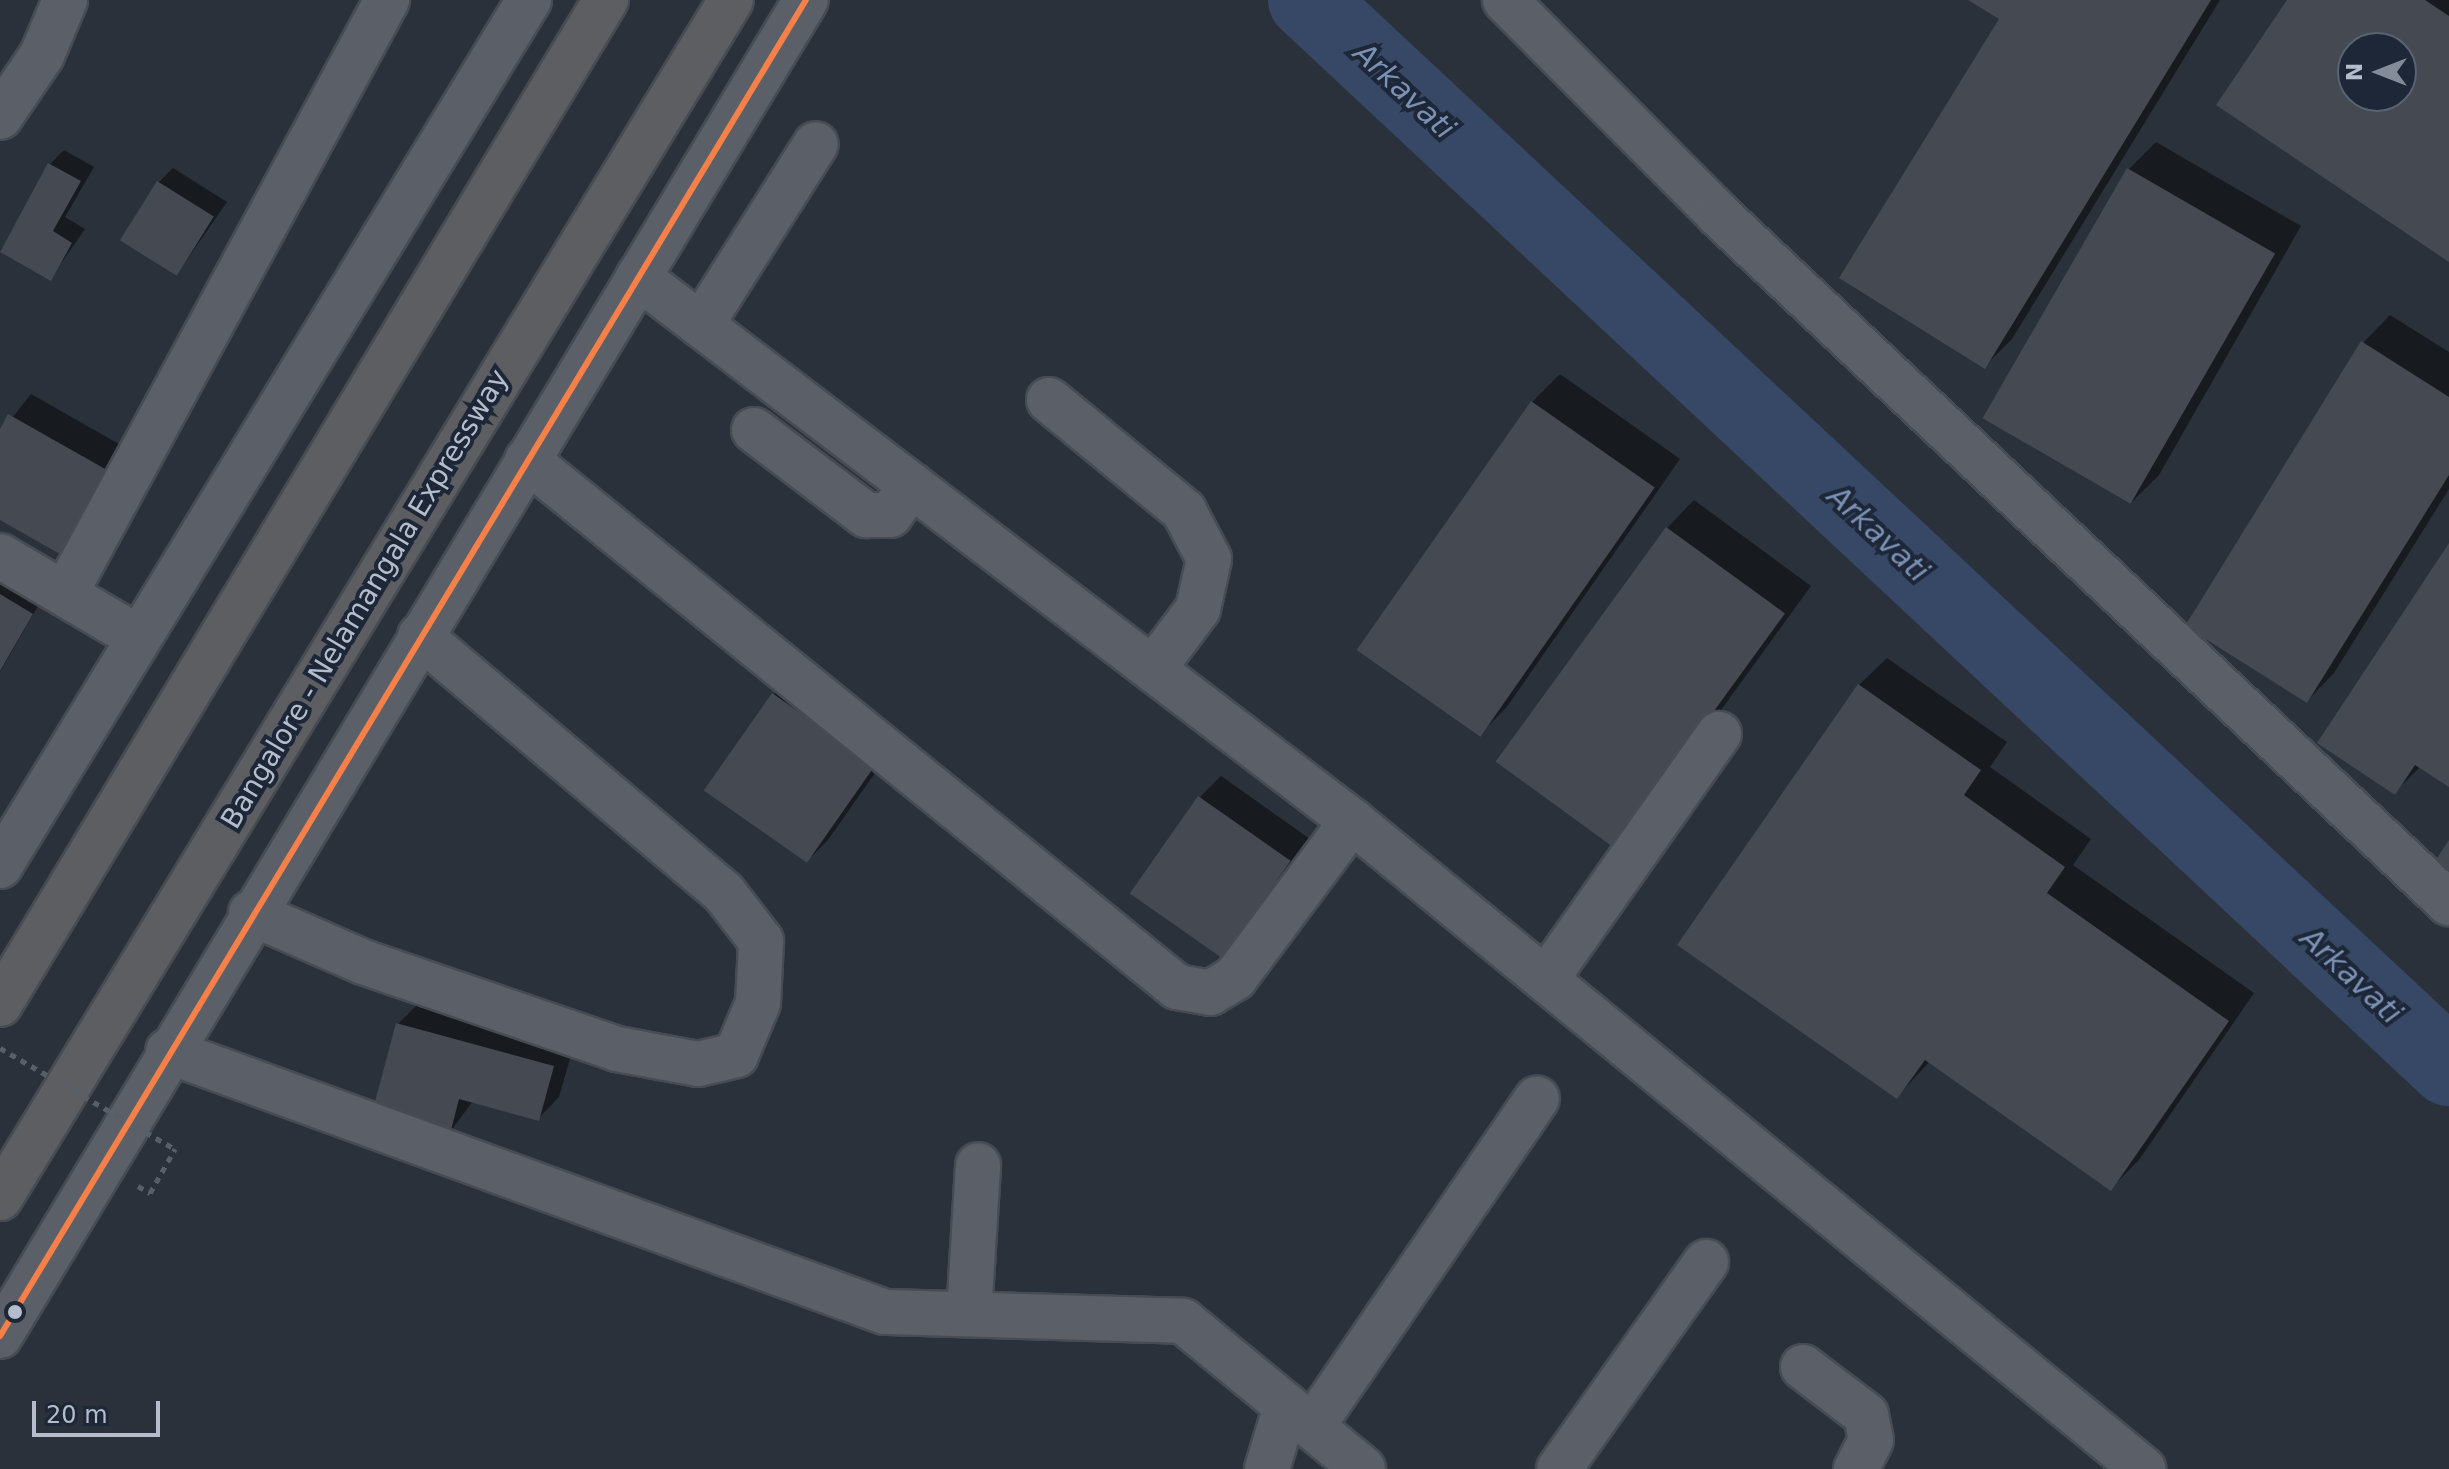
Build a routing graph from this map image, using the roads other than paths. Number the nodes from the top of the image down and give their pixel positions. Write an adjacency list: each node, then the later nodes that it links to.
1 (65, 0): 8 (street)
2 (387, 0): 17 (street)
3 (529, 0): 18 (street)
4 (606, 0): 27 (highway)
5 (731, 0): 31 (highway, Bangalore - Nelamangala Expressway)
6 (806, 0): 10 (street)
7 (1505, 0): 24 (street)
8 (0, 117)
9 (816, 144): 11 (street)
10 (638, 277): 11 (street); 14 (street)
11 (701, 325): 15 (street)
12 (1049, 400): 20 (street)
13 (754, 430): 15 (street)
14 (527, 460): 19 (street); 22 (street)
15 (912, 485): 20 (street)
16 (0, 556): 17 (street)
17 (65, 594): 18 (street)
18 (136, 636): 23 (street)
19 (420, 636): 25 (street); 25 (street)
20 (1153, 669): 22 (street)
21 (1719, 734): 26 (street)
22 (1352, 821): 26 (street)
23 (0, 866)
24 (2449, 903)
25 (251, 913): 28 (street)
26 (1546, 979): 41 (street)
27 (0, 1004)
28 (168, 1051): 33 (street); 34 (street)
29 (1537, 1099): 36 (street)
30 (978, 1165): 33 (street)
31 (0, 1198)
32 (1706, 1262): 39 (street)
33 (969, 1314): 36 (street)
34 (0, 1336)
35 (1803, 1367): 40 (street)
36 (1299, 1417): 37 (street); 38 (street)
37 (1267, 1469)
38 (1363, 1469)
39 (1559, 1469)
40 (1856, 1469)
41 (2143, 1469)

